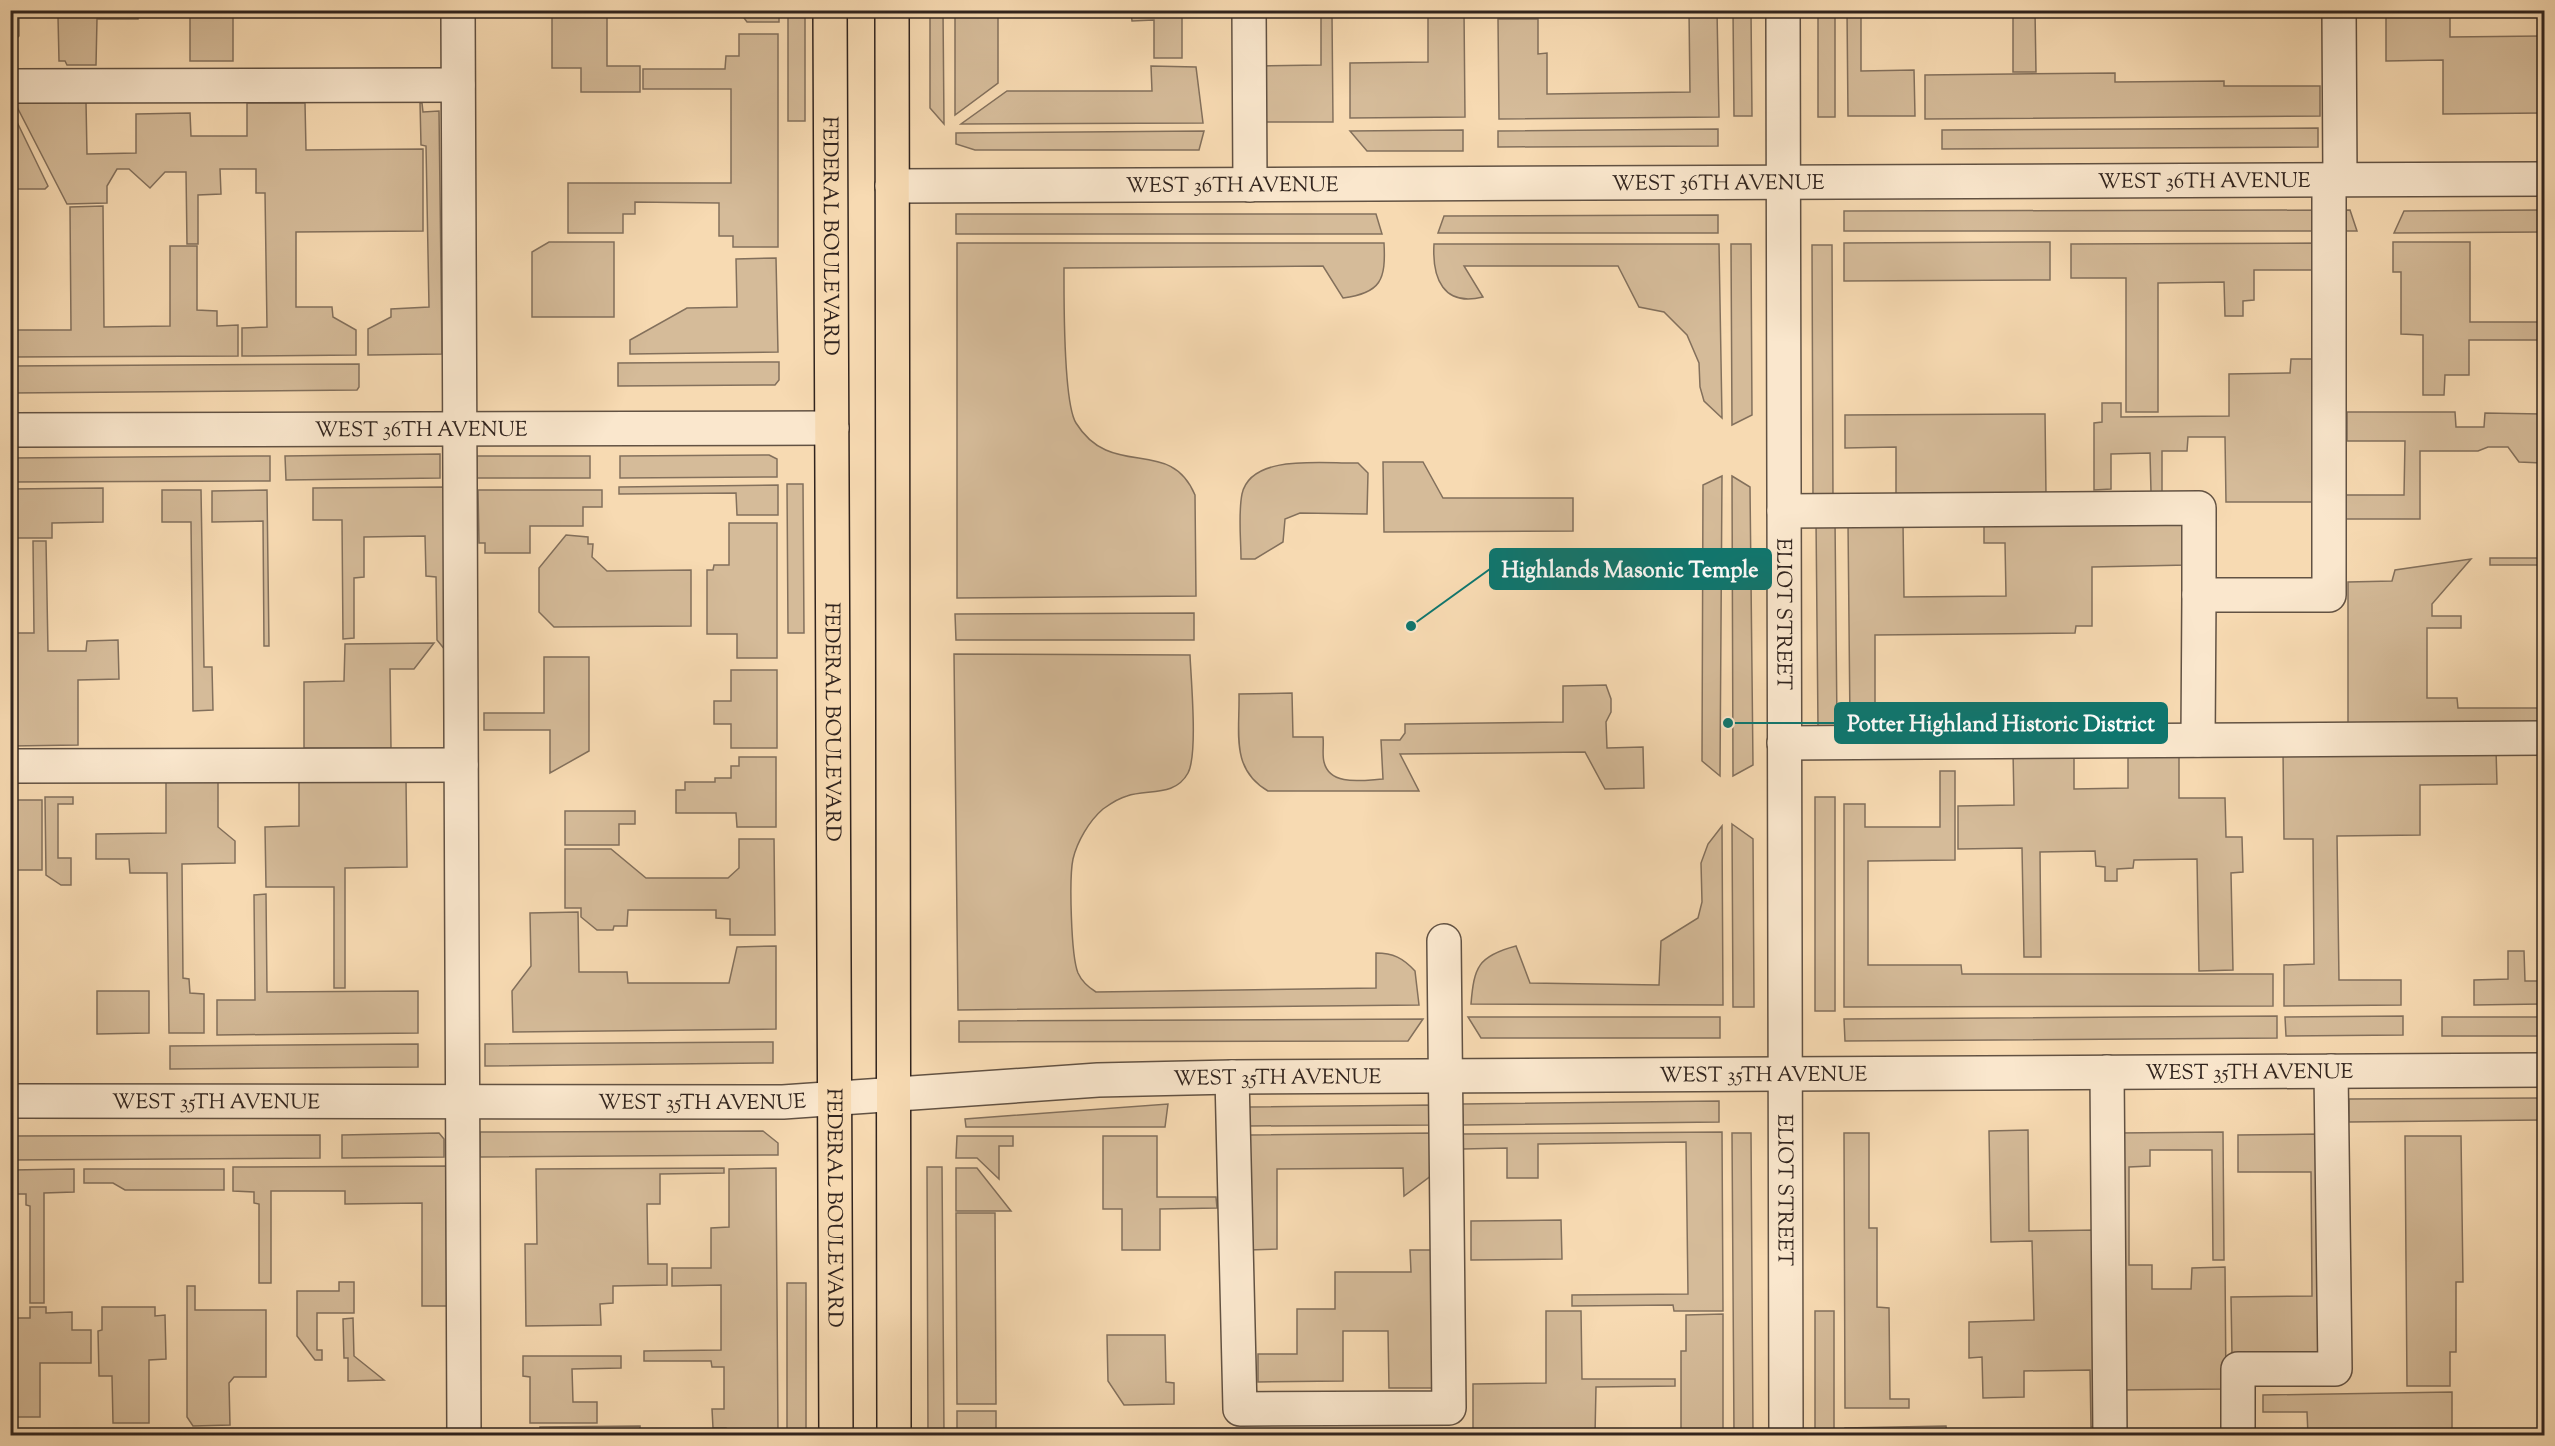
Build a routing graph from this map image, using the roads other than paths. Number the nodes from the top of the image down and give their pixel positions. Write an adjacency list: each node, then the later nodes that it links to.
1 (458, 10): 7 (street)
2 (830, 10): 14 (main road, FEDERAL BOULEVARD)
3 (892, 10): 13 (main road)
4 (1249, 10): 12 (street)
5 (1783, 10): 11 (street, ELIOT STREET)
6 (2339, 10): 10 (street)
7 (458, 85): 8 (street); 15 (street)
8 (10, 86)
9 (2544, 179): 10 (street, WEST 36TH AVENUE)
10 (2335, 180): 11 (street, WEST 36TH AVENUE); 18 (street)
11 (1784, 183): 12 (street, WEST 36TH AVENUE); 17 (street, ELIOT STREET)
12 (1250, 185): 13 (street, WEST 36TH AVENUE)
13 (892, 186): 31 (main road)
14 (832, 428): 15 (street, WEST 36TH AVENUE); 32 (main road, FEDERAL BOULEVARD)
15 (459, 429): 16 (street, WEST 36TH AVENUE); 22 (street)
16 (10, 430)
17 (1784, 511): 18 (street); 21 (street, ELIOT STREET)
18 (2199, 596): 20 (street)
19 (2544, 738): 20 (street)
20 (2198, 740): 21 (street)
21 (1784, 743): 28 (street, ELIOT STREET)
22 (461, 765): 23 (street); 33 (street)
23 (10, 766)
24 (1444, 940): 29 (street)
25 (2544, 1070): 26 (street, WEST 35TH AVENUE)
26 (2331, 1071): 27 (street, WEST 35TH AVENUE); 41 (street)
27 (2107, 1072): 28 (street, WEST 35TH AVENUE); 40 (street)
28 (1785, 1074): 29 (street, WEST 35TH AVENUE); 39 (street, ELIOT STREET)
29 (1445, 1076): 30 (street, WEST 35TH AVENUE); 35 (street)
30 (1232, 1077): 31 (street, WEST 35TH AVENUE); 35 (street)
31 (894, 1094): 32 (street, WEST 35TH AVENUE); 38 (main road)
32 (835, 1098): 33 (street, WEST 35TH AVENUE); 37 (main road, FEDERAL BOULEVARD)
33 (463, 1100): 34 (street, WEST 35TH AVENUE); 36 (street)
34 (10, 1101)
35 (1336, 1422)
36 (464, 1436)
37 (836, 1436)
38 (894, 1436)
39 (1786, 1436)
40 (2110, 1436)
41 (2238, 1436)

